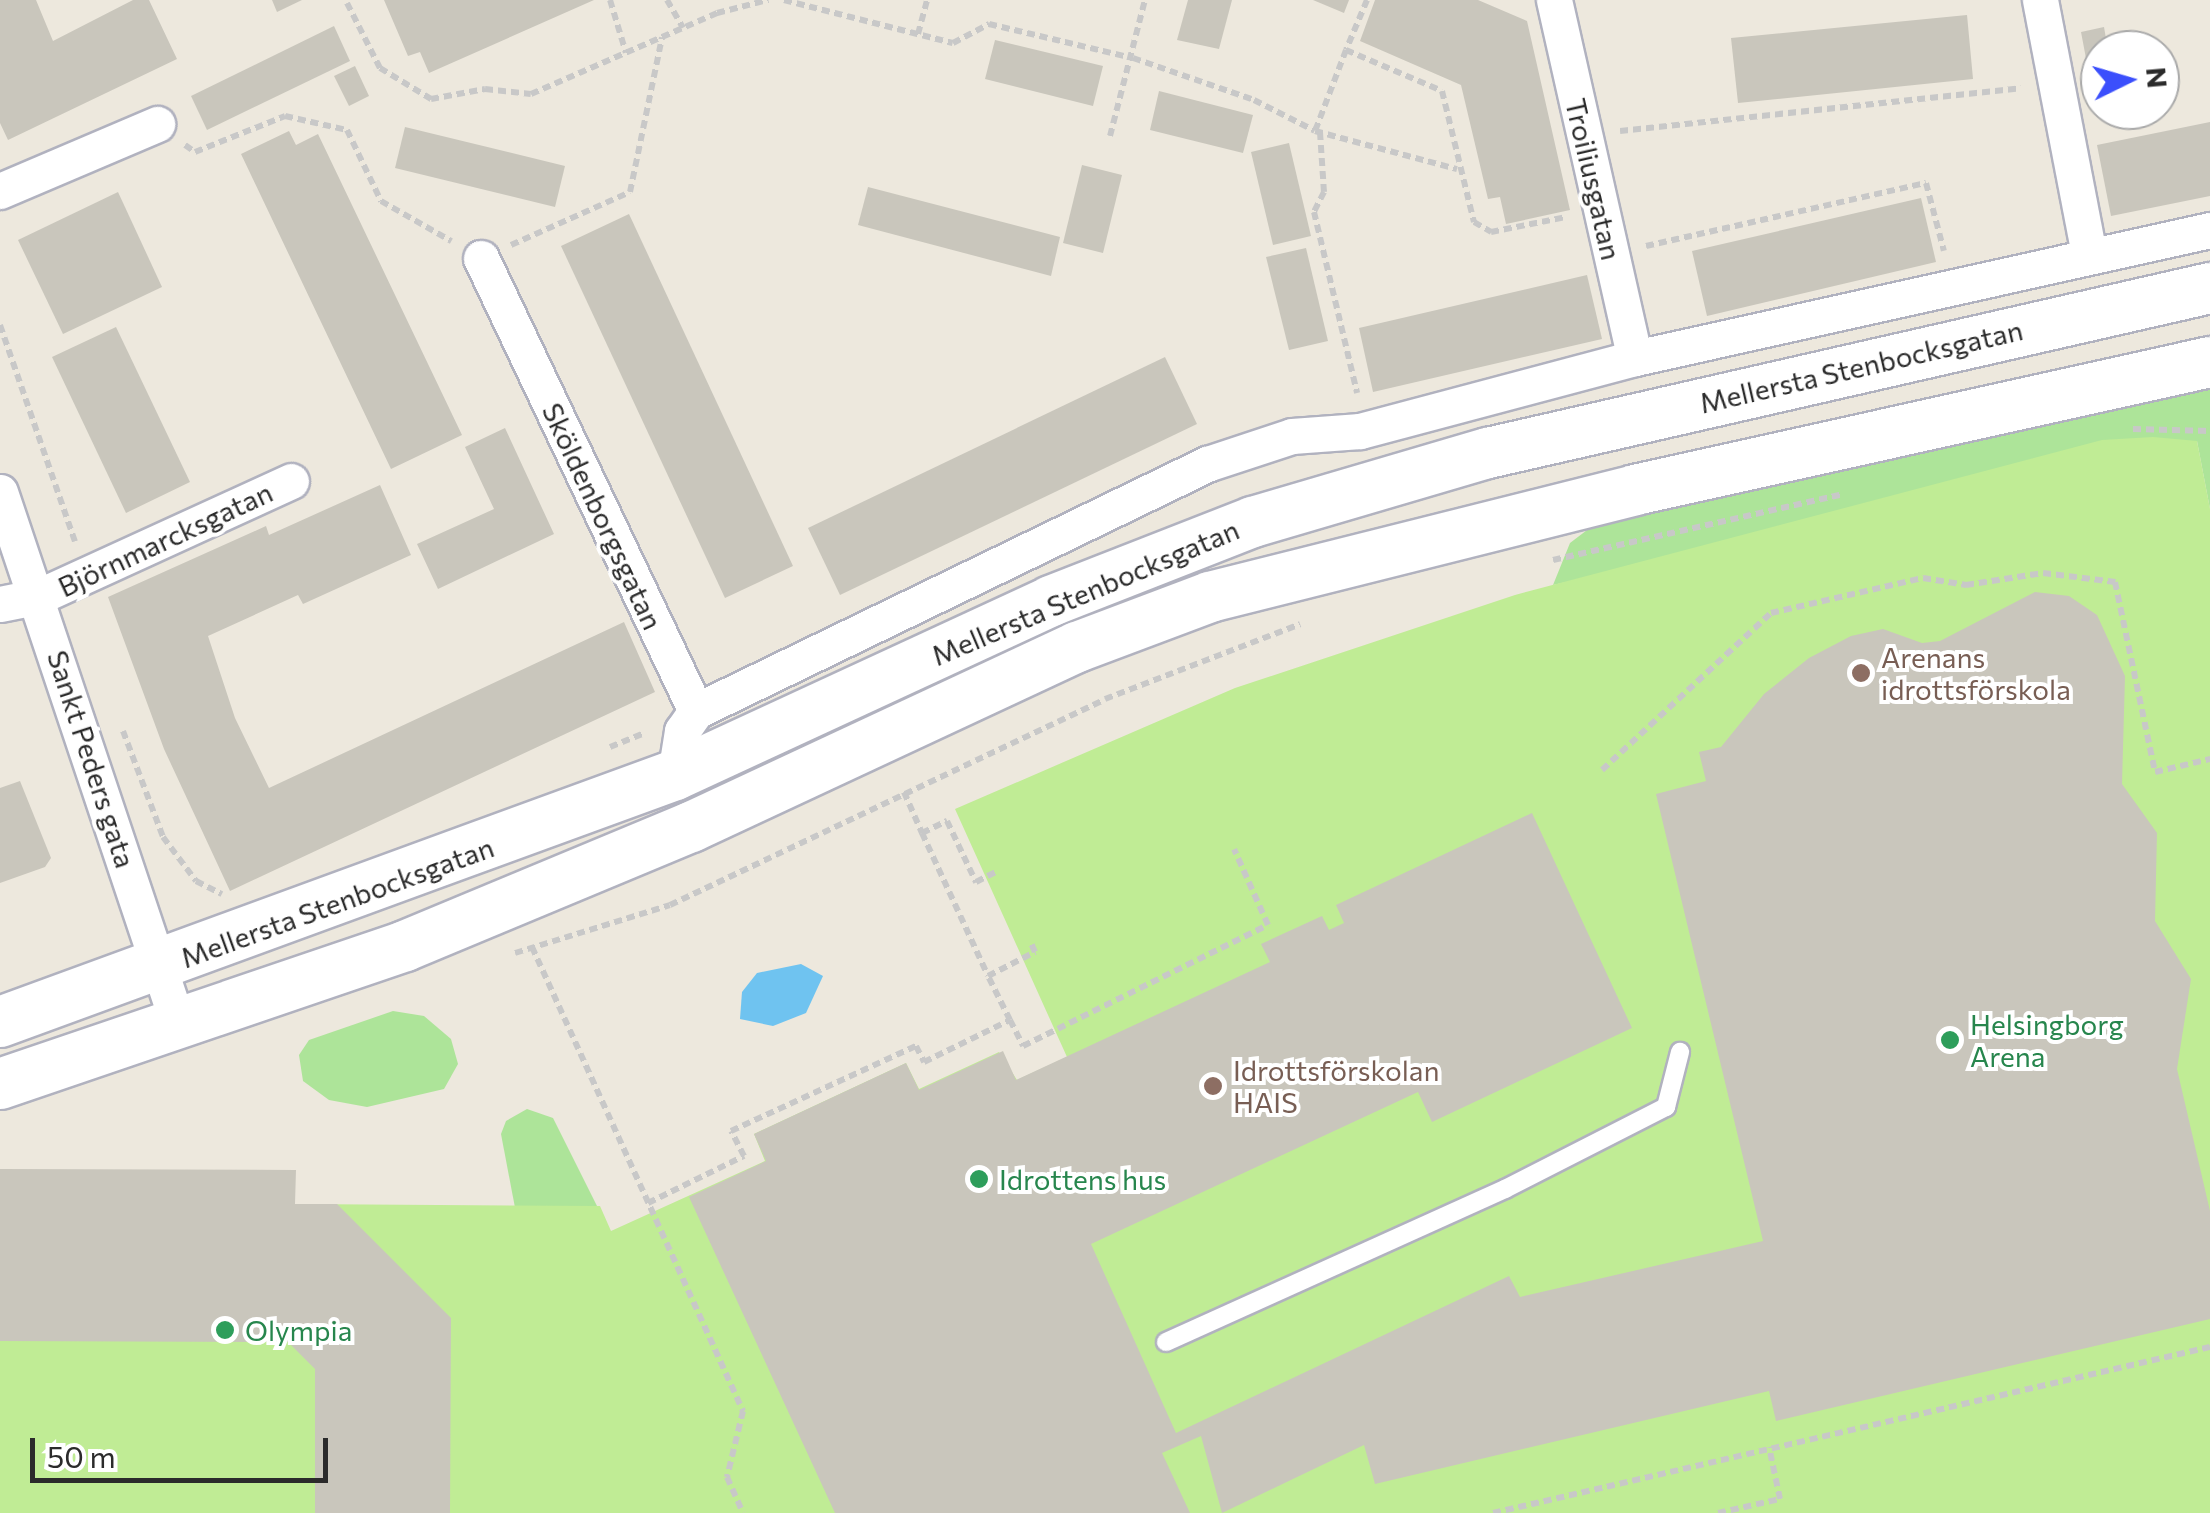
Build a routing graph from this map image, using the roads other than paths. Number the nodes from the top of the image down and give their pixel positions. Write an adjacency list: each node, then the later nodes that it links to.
1 (1554, 0): 9 (street, Troiliusgatan)
2 (2040, 0): 6 (street)
3 (157, 124): 4 (street)
4 (0, 192)
5 (2210, 230): 6 (street, Mellersta Stenbocksgatan)
6 (2089, 254): 9 (street, Mellersta Stenbocksgatan)
7 (481, 258): 15 (street, Sköldenborgsgatan)
8 (2210, 288): 16 (main road, Mellersta Stenbocksgatan)
9 (1635, 358): 15 (street, Mellersta Stenbocksgatan)
10 (2210, 362): 19 (main road, Mellersta Stenbocksgatan)
11 (290, 481): 13 (street, Björnmarcksgatan)
12 (0, 492): 13 (street, Sankt Peders gata)
13 (40, 596): 14 (street, Björnmarcksgatan); 17 (street, Sankt Peders gata)
14 (0, 604)
15 (696, 711): 16 (street)
16 (675, 775): 17 (main road, Mellersta Stenbocksgatan)
17 (158, 965): 18 (main road, Mellersta Stenbocksgatan); 19 (street, Sankt Peders gata)
18 (0, 1022)
19 (179, 1028): 21 (main road, Mellersta Stenbocksgatan)
20 (1680, 1052): 22 (lane)
21 (0, 1084)
22 (1166, 1342)

